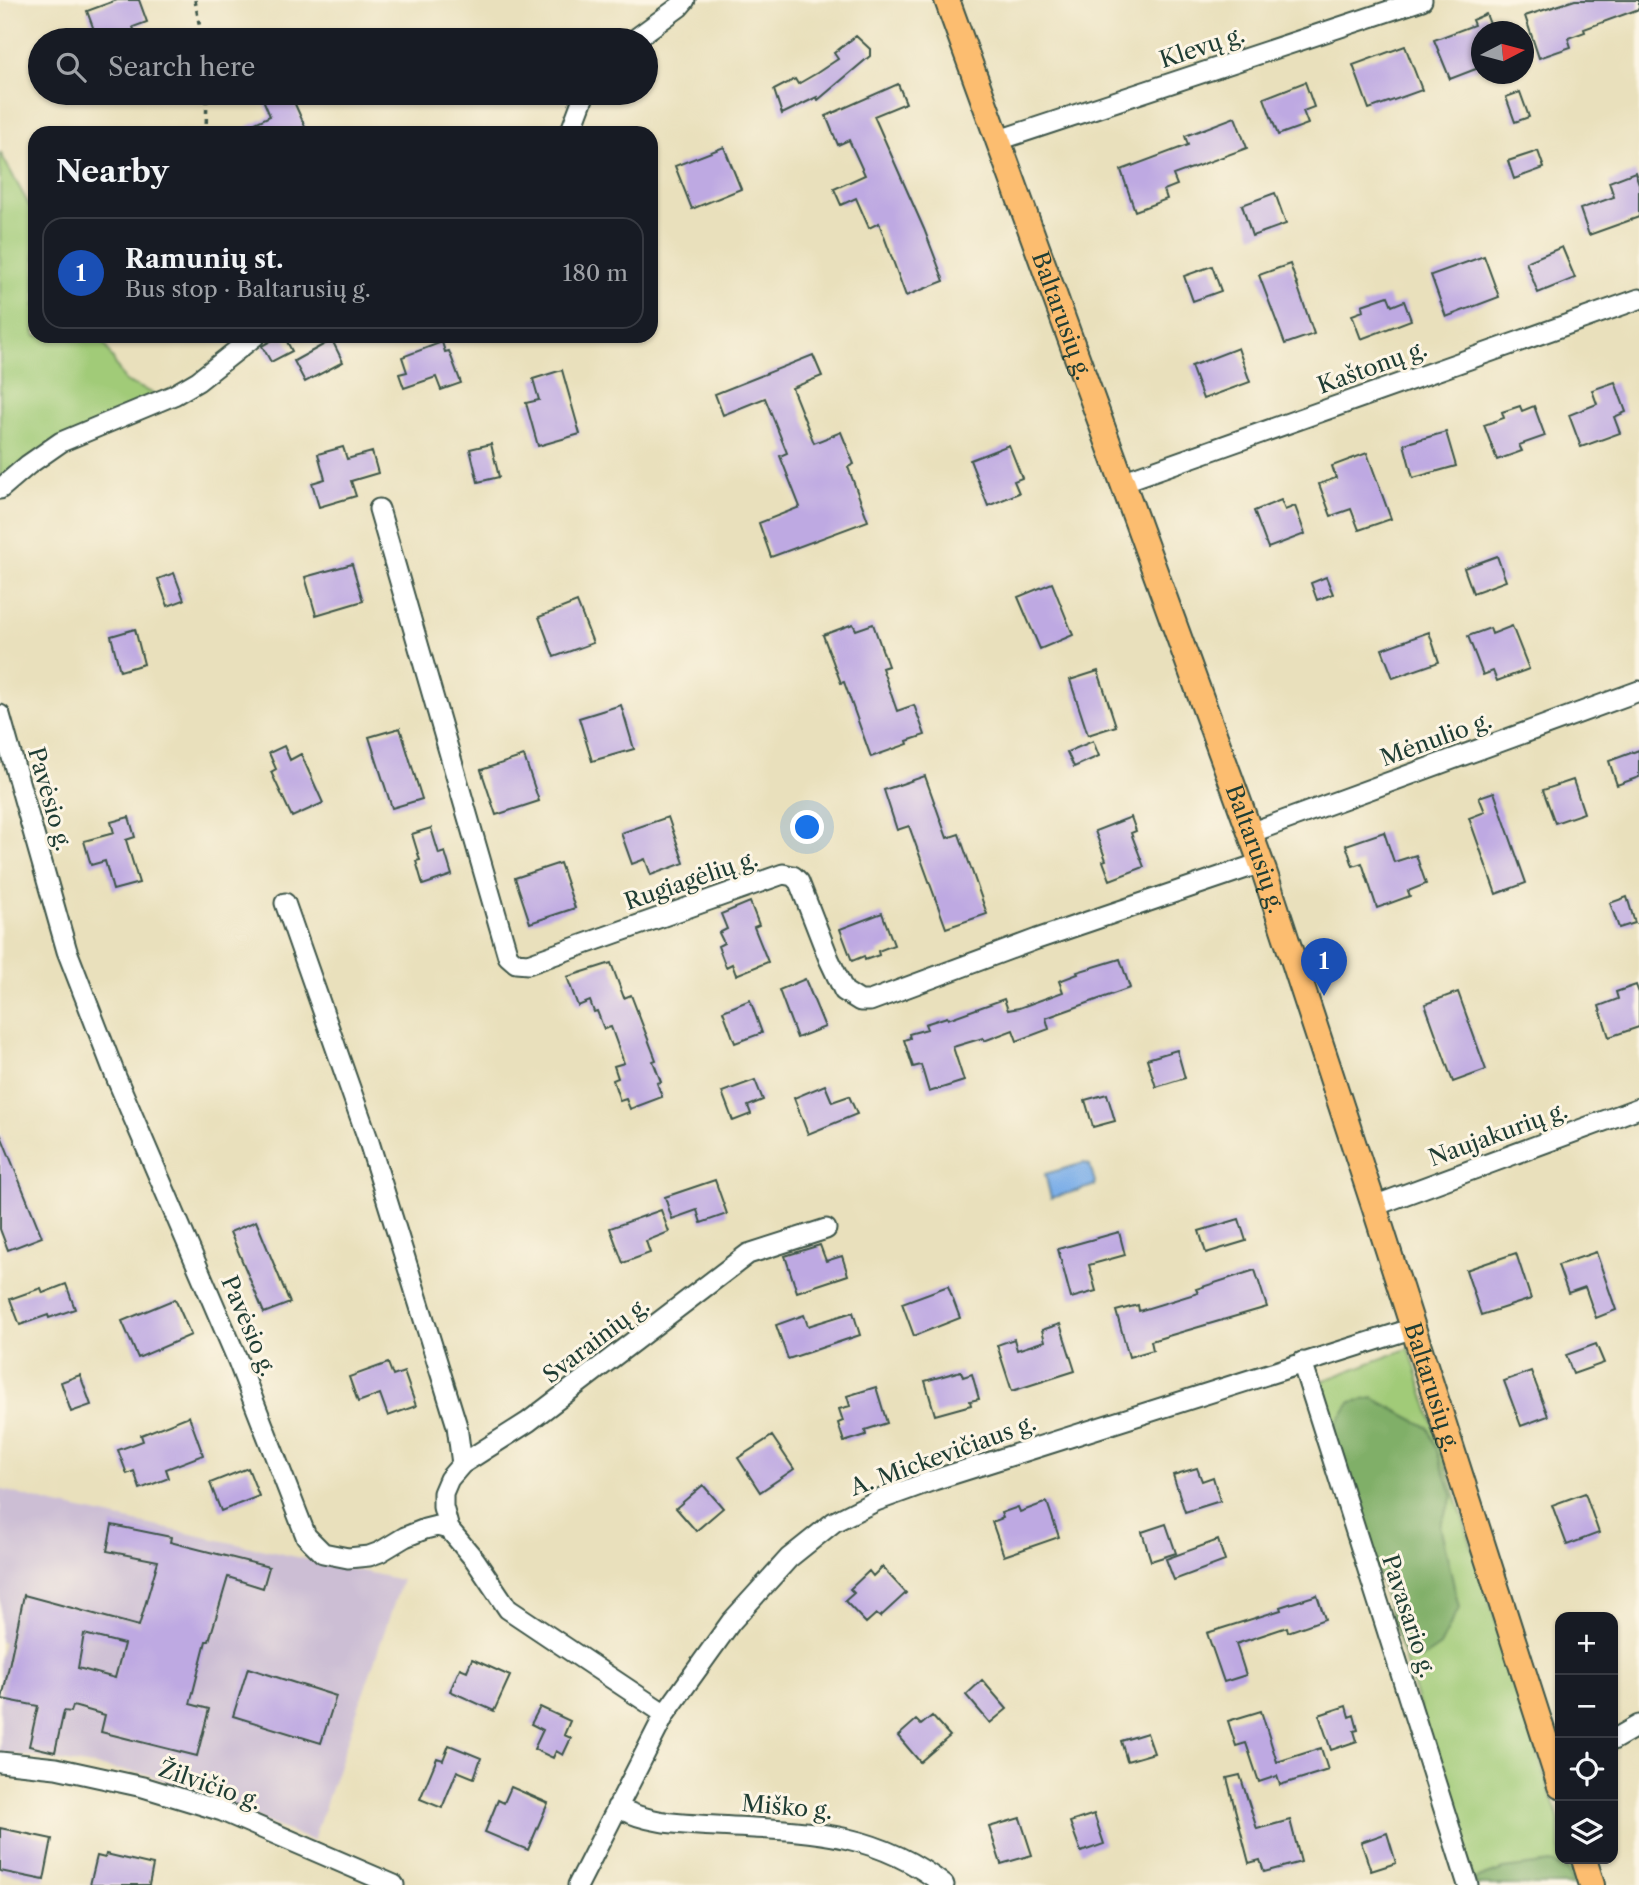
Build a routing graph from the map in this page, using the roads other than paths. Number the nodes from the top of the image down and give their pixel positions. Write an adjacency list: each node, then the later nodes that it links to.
1 (685, 0): 4 (street)
2 (947, 0): 7 (main road, Baltarusių g.)
3 (1422, 0): 7 (street, Klevų g.)
4 (651, 28)
5 (580, 105): 6 (street)
6 (573, 126)
7 (999, 140): 10 (main road, Baltarusių g.)
8 (1639, 299): 10 (street, Kaštonų g.)
9 (246, 343): 11 (street)
10 (1122, 482): 15 (main road, Baltarusių g.)
11 (0, 489)
12 (379, 509): 16 (street, Rugiagėlių g.)
13 (1639, 691): 15 (street, Mėnulio g.)
14 (0, 715): 24 (street, Pavėsio g.)
15 (1250, 833): 16 (main road, Baltarusių g.)
16 (1261, 863): 19 (main road, Baltarusių g.)
17 (285, 903): 23 (street)
18 (1639, 1108): 19 (street, Naujakurių g.)
19 (1374, 1206): 21 (main road, Baltarusių g.)
20 (826, 1229): 23 (street, Svarainių g.)
21 (1413, 1328): 22 (street, A. Mickevičiaus g.); 28 (main road, Baltarusių g.)
22 (1302, 1362): 25 (street, A. Mickevičiaus g.); 35 (street, Pavasario g.)
23 (462, 1464): 24 (street, Svarainių g.)
24 (449, 1530): 25 (street)
25 (665, 1714): 30 (street, A. Mickevičiaus g.)
26 (1639, 1725): 27 (street)
27 (1616, 1738)
28 (1555, 1752)
29 (0, 1762): 32 (street, Žilvičio g.)
30 (617, 1807): 33 (street, A. Mickevičiaus g.); 34 (street, Miško g.)
31 (1586, 1864): 36 (main road)
32 (394, 1885)
33 (578, 1885)
34 (944, 1885)
35 (1468, 1885)
36 (1592, 1885)

